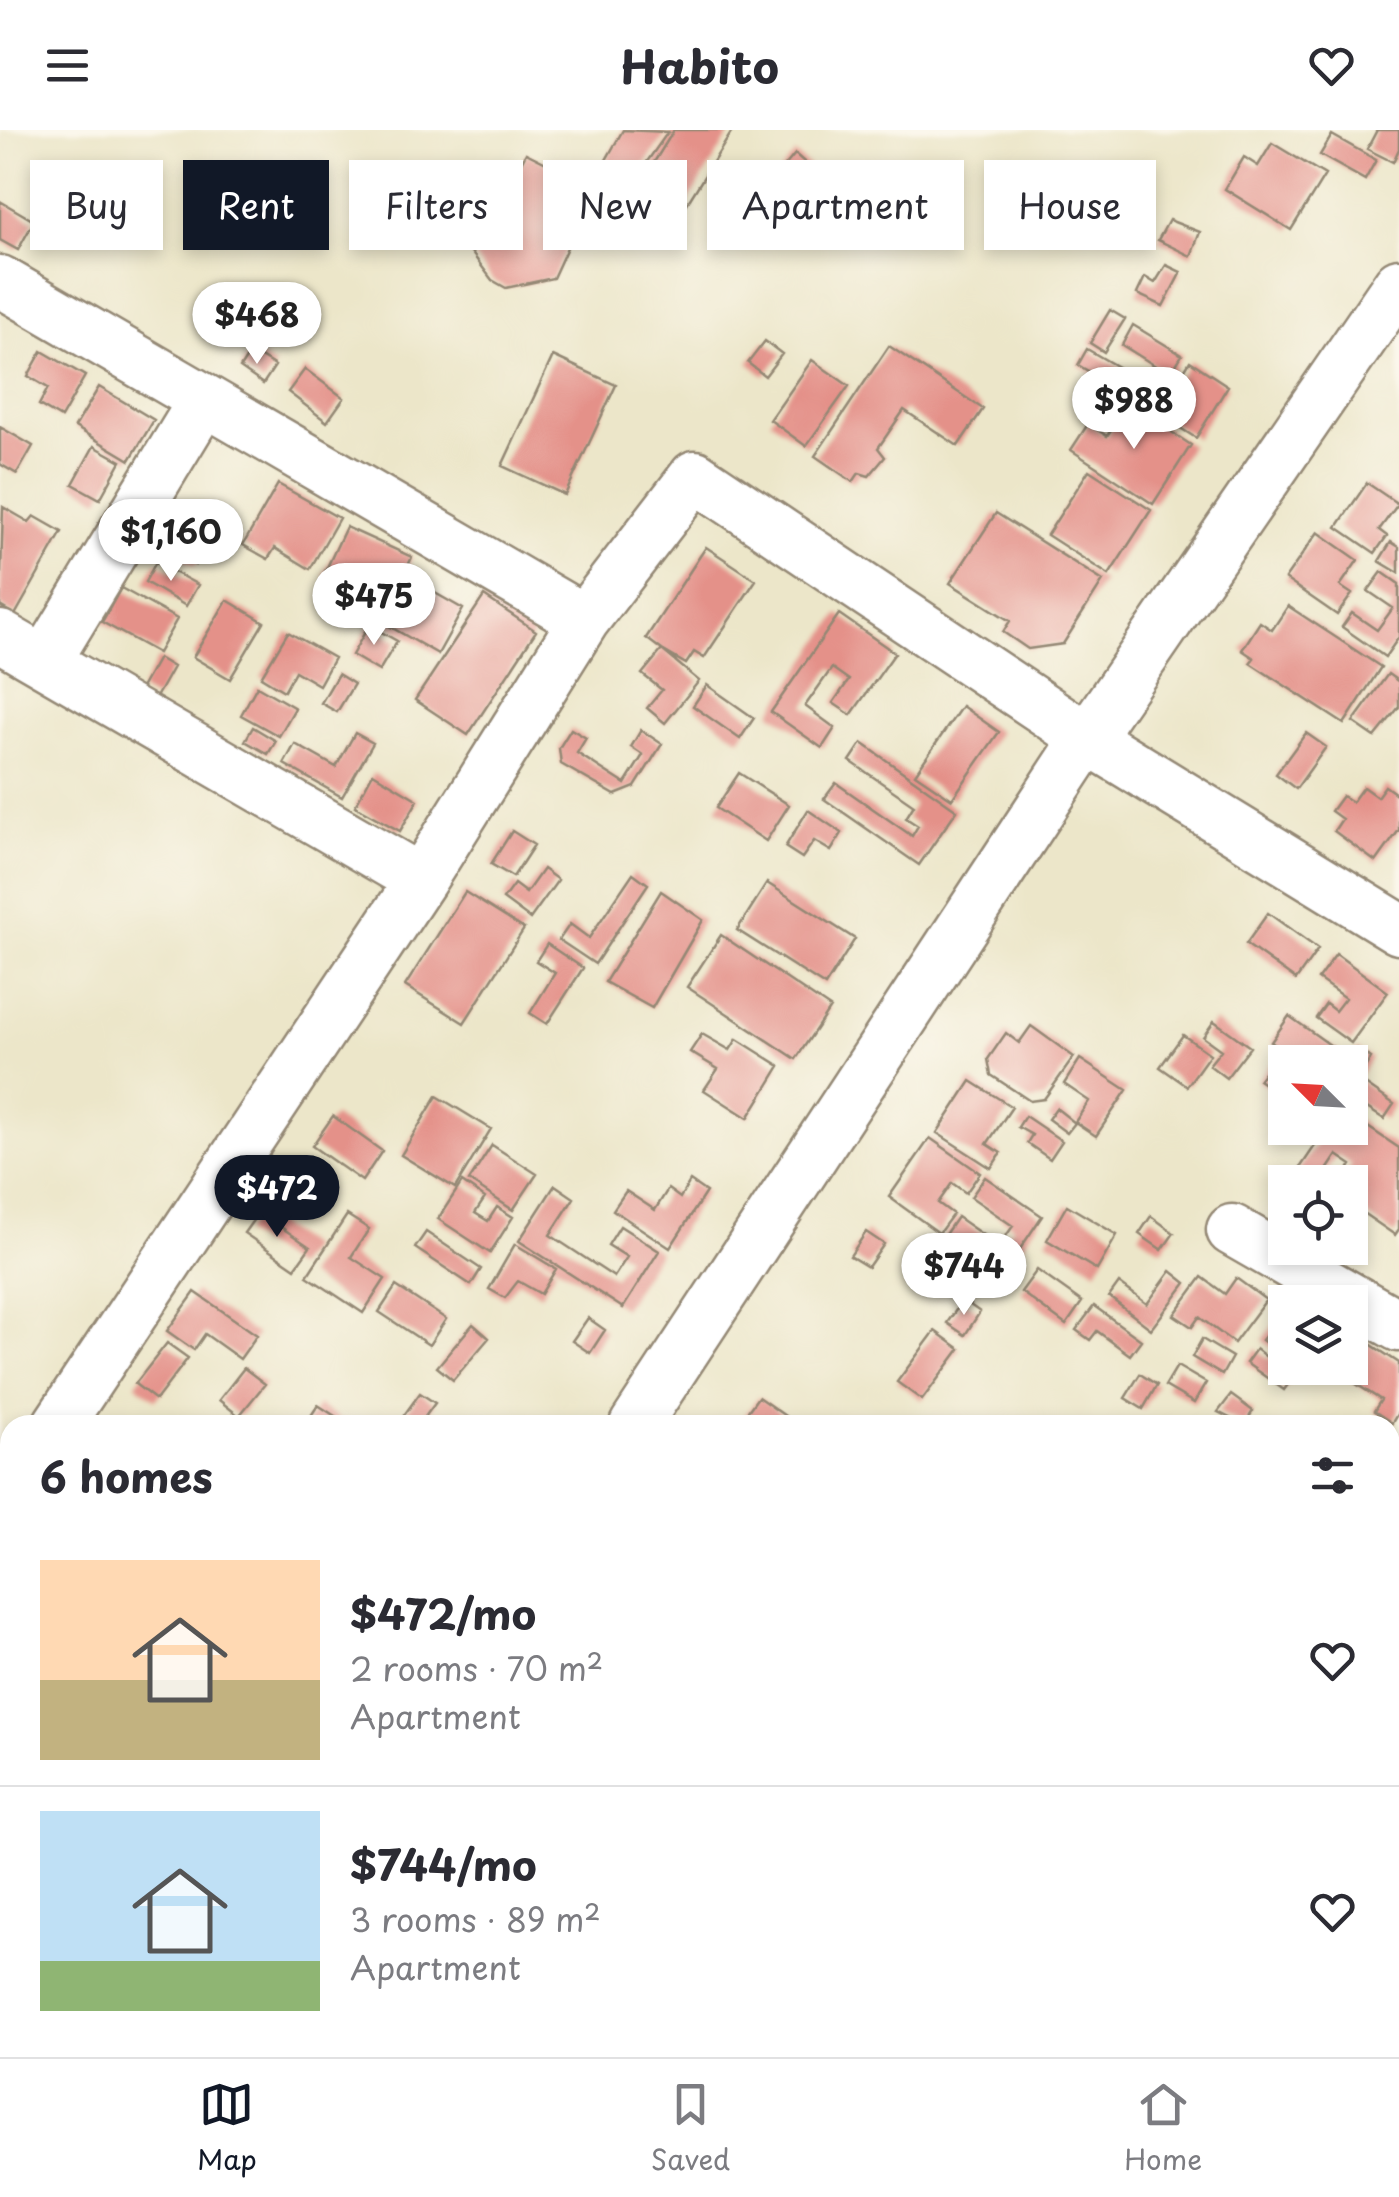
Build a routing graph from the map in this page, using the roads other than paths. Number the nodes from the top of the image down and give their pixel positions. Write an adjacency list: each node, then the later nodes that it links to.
1 (0, 282): 3 (street)
2 (1399, 284): 7 (street)
3 (204, 400): 4 (street); 6 (street)
4 (584, 620): 7 (street); 8 (street)
5 (0, 636): 6 (street)
6 (46, 662): 8 (street)
7 (1087, 738): 9 (street); 13 (street)
8 (421, 880): 12 (street)
9 (1396, 920)
10 (1232, 1230): 11 (street)
11 (1399, 1326)
12 (65, 1415)
13 (642, 1415)

